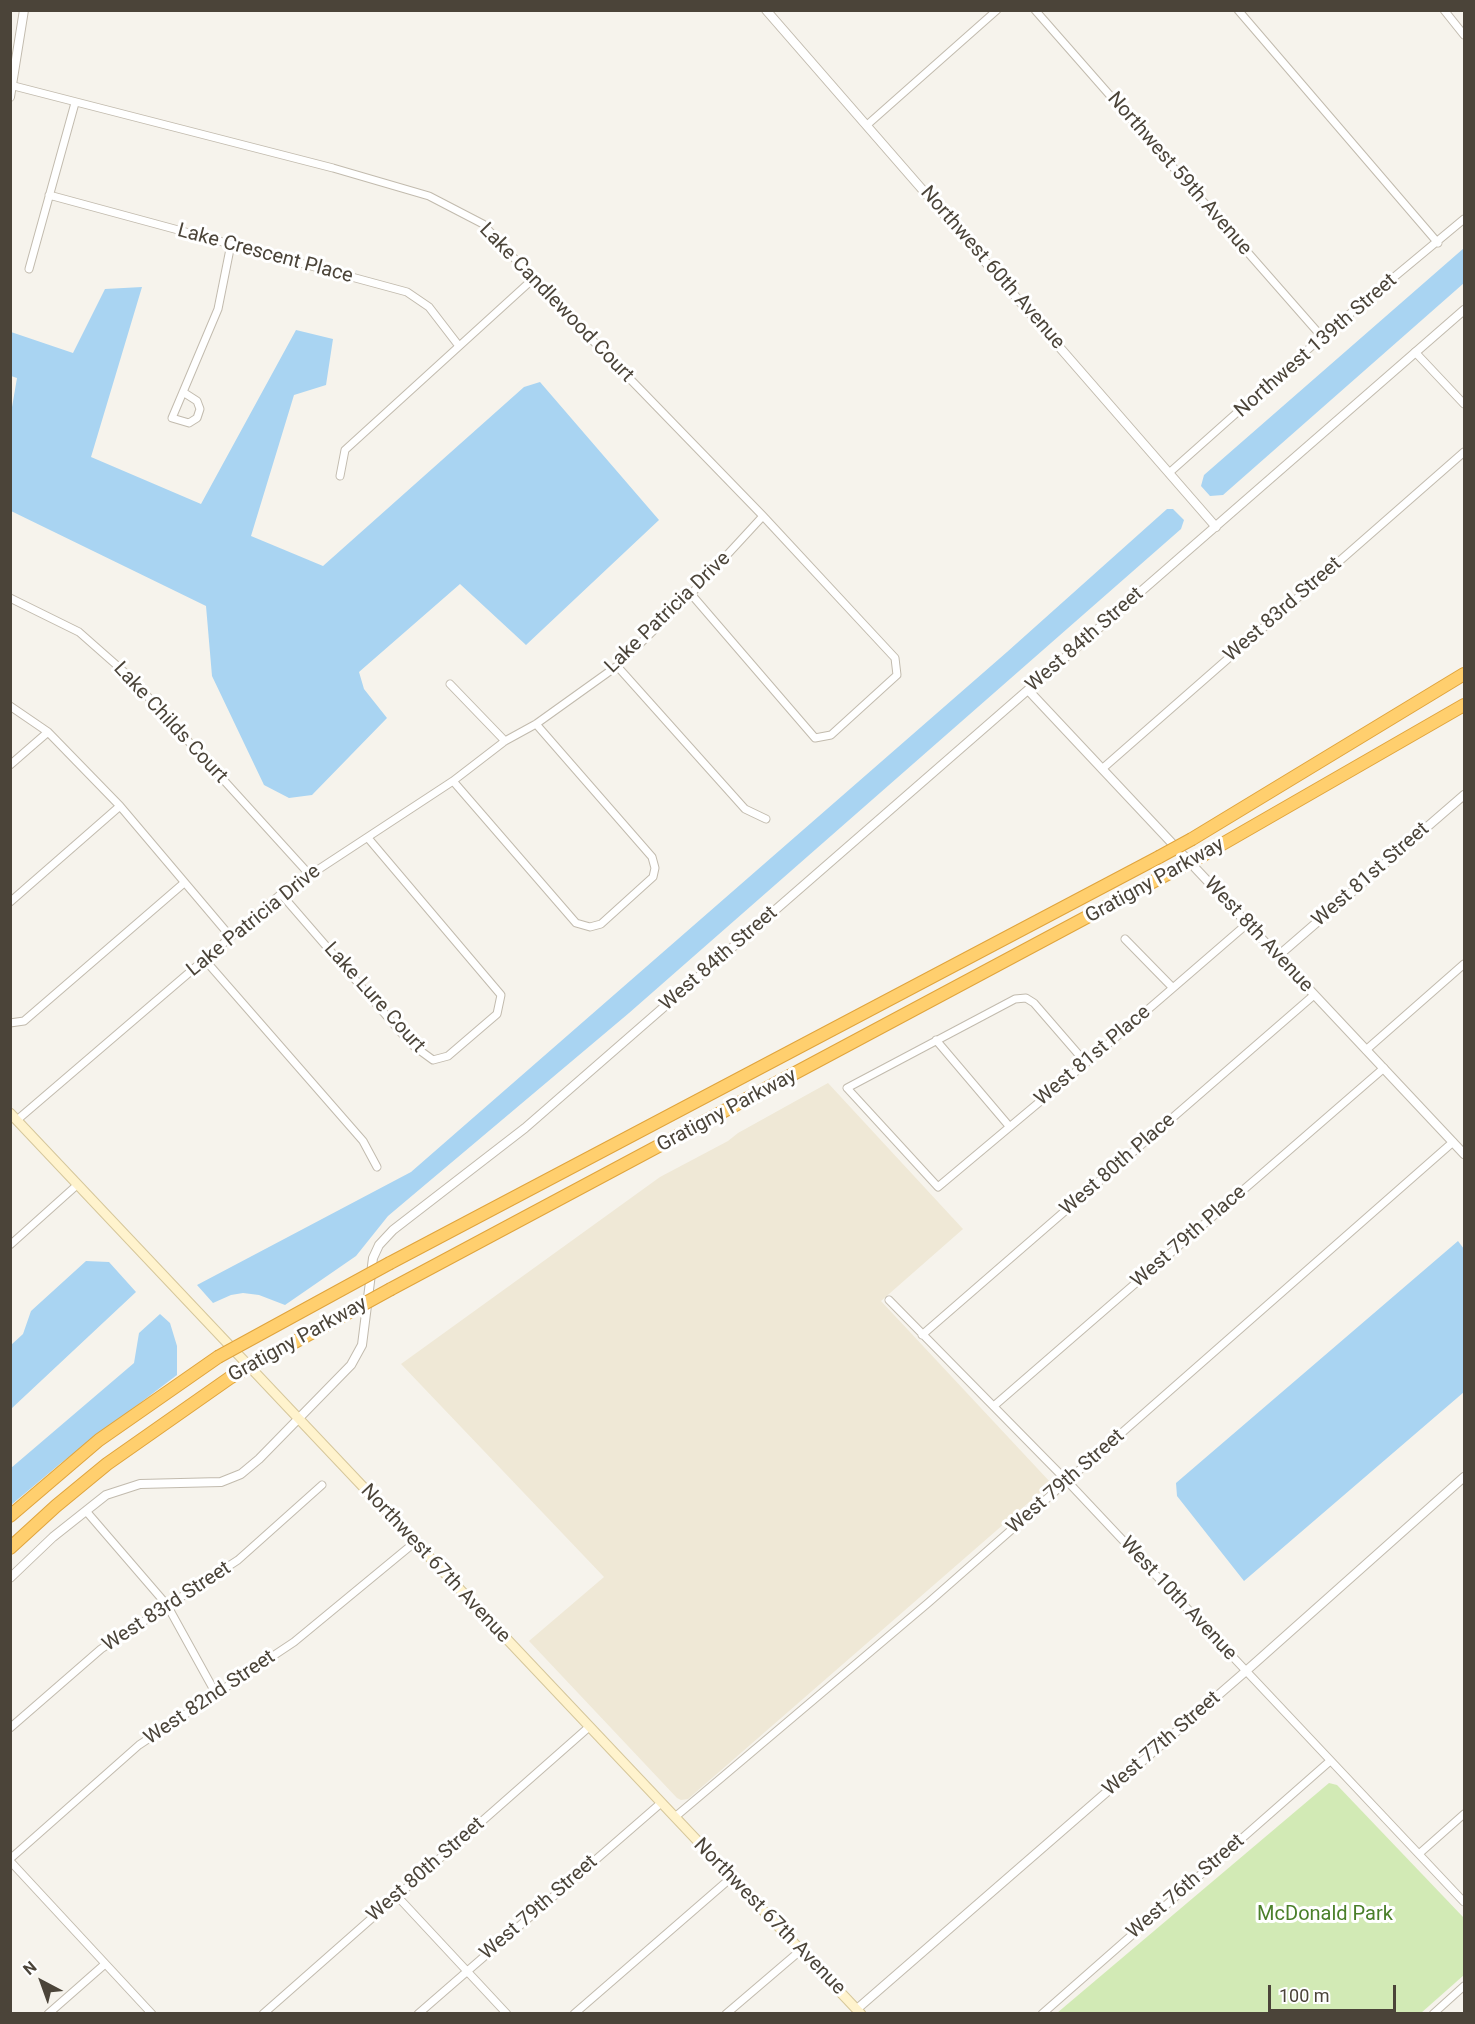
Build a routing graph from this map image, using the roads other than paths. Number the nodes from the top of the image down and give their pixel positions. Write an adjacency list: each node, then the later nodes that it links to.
1 (24, 10): 8 (street)
2 (766, 10): 11 (street, Northwest 60th Avenue)
3 (997, 10): 11 (street)
4 (1035, 10): 19 (street, Northwest 59th Avenue)
5 (1238, 10): 14 (street)
6 (1444, 10): 7 (street)
7 (1464, 35)
8 (14, 86): 9 (street); 10 (street, Lake Candlewood Court)
9 (10, 97)
10 (75, 103): 12 (street); 17 (street, Lake Candlewood Court)
11 (867, 125): 25 (street, Northwest 60th Avenue)
12 (49, 195): 15 (street, Lake Crescent Place); 16 (street)
13 (1464, 219): 14 (street, Northwest 139th Street)
14 (1438, 243): 19 (street, Northwest 139th Street)
15 (231, 244): 20 (street, Lake Crescent Place); 22 (street)
16 (29, 268)
17 (533, 279): 20 (street); 27 (street, Lake Candlewood Court)
18 (1464, 310): 21 (street, West 84th Street)
19 (1322, 337): 25 (street, Northwest 139th Street)
20 (459, 346): 26 (street)
21 (1415, 352): 23 (street); 28 (street, West 84th Street)
22 (183, 392): 22 (street)
23 (1464, 404)
24 (1464, 452): 41 (street, West 83rd Street)
25 (1169, 473): 28 (street, Northwest 60th Avenue)
26 (340, 476)
27 (763, 516): 29 (street, Lake Patricia Drive); 29 (street, Lake Candlewood Court)
28 (1216, 527): 34 (street, West 84th Street)
29 (691, 594): 31 (street, Lake Patricia Drive)
30 (10, 598): 47 (street, Lake Childs Court)
31 (617, 666): 37 (street, Lake Patricia Drive); 45 (street)
32 (1464, 674): 79 (highway, Gratigny Parkway, bridge)
33 (450, 684): 39 (street)
34 (1028, 690): 41 (street, West 8th Avenue); 74 (street, West 84th Street)
35 (1464, 705): 81 (highway, Gratigny Parkway, bridge)
36 (10, 706): 38 (street)
37 (536, 724): 39 (street, Lake Patricia Drive); 42 (street)
38 (48, 732): 40 (street); 44 (street)
39 (506, 741): 42 (street, Lake Patricia Drive)
40 (10, 765)
41 (1102, 769): 51 (street, West 8th Avenue)
42 (453, 781): 46 (street, Lake Patricia Drive)
43 (1464, 795): 54 (street, West 81st Street)
44 (120, 806): 48 (street); 50 (street)
45 (766, 819)
46 (368, 838): 47 (street, Lake Patricia Drive); 49 (street, Lake Lure Court)
47 (309, 874): 49 (street, Lake Patricia Drive)
48 (184, 883): 52 (street); 59 (street)
49 (281, 894): 52 (street, Lake Patricia Drive)
50 (10, 902)
51 (1248, 924): 54 (street, West 8th Avenue); 57 (street, West 81st Place)
52 (230, 936): 55 (street, Lake Patricia Drive)
53 (1125, 939): 57 (street)
54 (1278, 956): 58 (street, West 8th Avenue)
55 (205, 960): 64 (street, Lake Patricia Drive); 68 (street)
56 (1464, 964): 61 (street)
57 (1173, 988): 62 (street, West 81st Place)
58 (1314, 995): 61 (street, West 8th Avenue); 72 (street, West 80th Place)
59 (10, 1023)
60 (936, 1040): 62 (street); 65 (street); 65 (street, West 81st Place)
61 (1366, 1050): 63 (street, West 8th Avenue)
62 (1086, 1063): 65 (street, West 81st Place)
63 (1384, 1068): 66 (street, West 8th Avenue); 73 (street, West 79th Place)
64 (14, 1116): 69 (main road, Northwest 67th Avenue)
65 (1009, 1126)
66 (1454, 1142): 67 (street, West 8th Avenue); 76 (street, West 79th Street)
67 (1464, 1154)
68 (377, 1167)
69 (78, 1185): 70 (street); 74 (main road, Northwest 67th Avenue)
70 (11, 1243)
71 (889, 1300): 72 (street, West 10th Avenue)
72 (922, 1335): 73 (street, West 10th Avenue)
73 (995, 1406): 76 (street, West 10th Avenue)
74 (300, 1420): 78 (street, West 84th Street); 80 (main road, Northwest 67th Avenue)
75 (1464, 1477): 84 (street, West 77th Street)
76 (1067, 1481): 84 (street, West 10th Avenue); 91 (street, West 79th Street)
77 (322, 1485): 83 (street, West 83rd Street)
78 (86, 1511): 82 (street, West 84th Street); 83 (street)
79 (10, 1516)
80 (414, 1543): 85 (street, West 82nd Street); 86 (main road, Northwest 67th Avenue)
81 (10, 1548)
82 (10, 1578)
83 (167, 1605): 85 (street); 87 (street, West 83rd Street)
84 (1246, 1671): 88 (street, West 10th Avenue); 101 (street, West 77th Street)
85 (215, 1692): 93 (street, West 82nd Street)
86 (589, 1727): 89 (main road, Northwest 67th Avenue); 95 (street, West 80th Street)
87 (10, 1728)
88 (1330, 1761): 92 (street, West 10th Avenue); 109 (street, West 76th Street)
89 (661, 1803): 91 (main road, Northwest 67th Avenue); 99 (street, West 79th Street)
90 (1464, 1814): 92 (street)
91 (675, 1817): 94 (main road, Northwest 67th Avenue)
92 (1420, 1852): 96 (street, West 10th Avenue)
93 (10, 1860): 98 (street)
94 (732, 1877): 97 (main road, Northwest 67th Avenue); 107 (street)
95 (397, 1896): 99 (street); 104 (street, West 80th Street)
96 (1464, 1902)
97 (801, 1950): 101 (main road, Northwest 67th Avenue); 108 (street)
98 (105, 1964): 102 (street); 103 (street)
99 (467, 1971): 105 (street, West 79th Street); 106 (street)
100 (1464, 1986): 110 (street)
101 (859, 2011)
102 (48, 2013)
103 (152, 2013)
104 (263, 2013)
105 (418, 2013)
106 (507, 2013)
107 (574, 2013)
108 (726, 2013)
109 (1042, 2013)
110 (1433, 2013)

